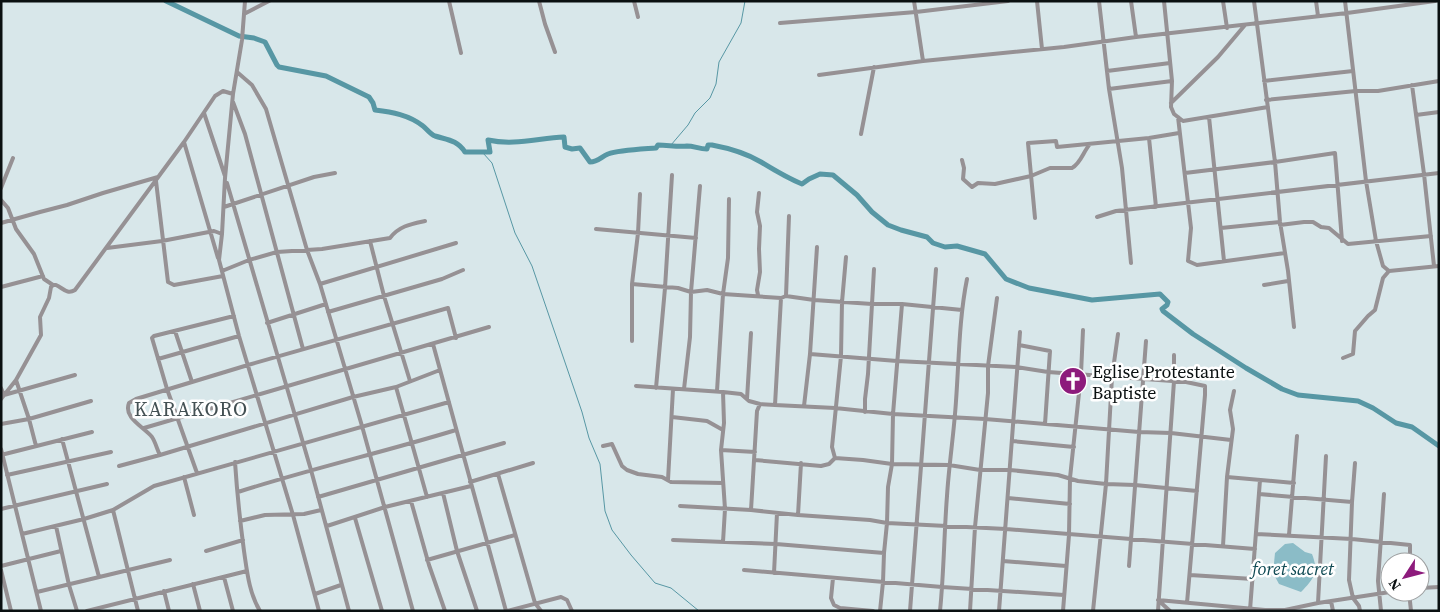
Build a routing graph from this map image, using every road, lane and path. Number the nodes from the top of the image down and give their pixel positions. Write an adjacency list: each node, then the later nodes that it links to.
1 (245, 1): 19 (street)
2 (269, 1): 19 (street)
3 (448, 1): 32 (street)
4 (539, 1): 31 (street)
5 (634, 1): 22 (street)
6 (914, 1): 18 (street)
7 (1008, 1): 18 (street)
8 (1037, 1): 30 (street)
9 (1099, 1): 29 (street)
10 (1131, 1): 28 (street)
11 (1164, 1): 27 (street)
12 (1224, 1): 26 (street)
13 (1254, 1): 24 (street)
14 (1316, 1): 21 (street)
15 (1346, 1): 20 (street)
16 (1435, 1): 17 (street)
17 (1398, 4): 20 (street)
18 (916, 12): 23 (street); 33 (street)
19 (244, 14): 37 (street)
20 (1347, 14): 21 (street); 36 (street)
21 (1318, 16): 24 (street)
22 (638, 17)
23 (780, 24)
24 (1257, 24): 25 (street); 41 (street)
25 (1245, 25): 26 (street); 49 (street)
26 (1226, 28): 27 (street)
27 (1168, 34): 28 (street); 34 (street)
28 (1136, 37): 29 (street)
29 (1104, 43): 30 (street); 38 (street)
30 (1042, 49): 33 (street)
31 (554, 52)
32 (461, 53)
33 (923, 61): 35 (street)
34 (1170, 63): 38 (street); 40 (street)
35 (874, 67): 39 (street); 57 (street)
36 (1353, 71): 41 (street); 45 (street)
37 (237, 72): 46 (street); 76 (street)
38 (1107, 72): 44 (street)
39 (819, 75)
40 (1172, 81): 44 (street); 49 (street)
41 (1264, 81): 48 (street)
42 (1439, 81): 43 (street)
43 (1412, 85): 45 (street); 53 (street)
44 (1109, 89): 59 (street)
45 (1356, 91): 48 (street); 74 (street)
46 (233, 94): 47 (street); 51 (street)
47 (233, 100): 72 (street); 82 (street)
48 (1266, 100): 50 (street)
49 (1171, 103): 54 (street)
50 (1268, 107): 55 (street); 64 (street)
51 (204, 112): 60 (street); 72 (street)
52 (1439, 112): 53 (street)
53 (1416, 114): 69 (street)
54 (1178, 117): 55 (street); 56 (street)
55 (1209, 117): 65 (street)
56 (1179, 133): 58 (street); 67 (street)
57 (862, 134)
58 (1148, 138): 59 (street); 88 (street)
59 (1117, 140): 61 (street); 90 (street)
60 (184, 142): 73 (street); 100 (street)
61 (1090, 144): 71 (street); 71 (street)
62 (13, 158): 78 (street)
63 (962, 160): 71 (street)
64 (1276, 162): 65 (street); 75 (street); 79 (street)
65 (1214, 170): 67 (street); 84 (street)
66 (335, 172): 76 (street)
67 (1185, 173): 86 (street)
68 (1439, 173): 69 (street)
69 (1424, 174): 74 (street); 104 (street)
70 (672, 175): 103 (street)
71 (1031, 176): 93 (street)
72 (225, 178): 87 (street); 89 (street)
73 (157, 179): 94 (street); 106 (street); 112 (street)
74 (1366, 181): 75 (street); 109 (street)
75 (1338, 185): 79 (street); 108 (street)
76 (289, 186): 82 (street); 113 (street)
77 (700, 186): 105 (street)
78 (1, 188)
79 (1278, 193): 84 (street); 96 (street)
80 (640, 194): 101 (street)
81 (759, 194): 140 (street)
82 (261, 195): 87 (street); 114 (street)
83 (729, 199): 138 (street)
84 (1217, 199): 86 (street); 98 (street)
85 (1, 200): 94 (street)
86 (1188, 203): 88 (street); 119 (street)
87 (233, 204): 89 (street); 118 (street)
88 (1156, 207): 90 (street)
89 (224, 208): 102 (street)
90 (1126, 210): 92 (street); 120 (street)
91 (789, 216): 141 (street)
92 (1098, 217)
93 (1036, 218)
94 (12, 221): 97 (street); 128 (street)
95 (425, 221): 107 (street)
96 (1280, 223): 98 (street); 108 (street); 115 (street)
97 (1, 224)
98 (1220, 228): 119 (street)
99 (596, 229): 101 (street)
100 (209, 231): 102 (street); 106 (street); 117 (street)
101 (638, 233): 103 (street); 132 (street)
102 (222, 234): 117 (street)
103 (668, 235): 105 (street); 136 (street)
104 (1431, 236): 109 (street); 121 (street)
105 (696, 238): 137 (street)
106 (162, 241): 112 (street); 127 (street)
107 (370, 241): 113 (street); 122 (street)
108 (1342, 241): 109 (street)
109 (1376, 241): 126 (street)
110 (456, 243): 122 (street)
111 (817, 247): 144 (street)
112 (106, 248): 134 (street)
113 (307, 250): 114 (street); 131 (street)
114 (277, 252): 118 (street); 152 (street)
115 (1285, 253): 119 (street); 130 (street)
116 (846, 257): 145 (street)
117 (219, 260): 127 (street)
118 (249, 260): 127 (street); 154 (street)
119 (1224, 261)
120 (1130, 263)
121 (1436, 266): 126 (street)
122 (377, 267): 131 (street); 139 (street)
123 (874, 269): 147 (street)
124 (936, 269): 149 (street)
125 (463, 270): 139 (street)
126 (1389, 271): 178 (street)
127 (222, 273): 153 (street)
128 (43, 276): 134 (street); 135 (street)
129 (967, 279): 150 (street)
130 (1288, 281): 133 (street); 157 (street)
131 (320, 284): 146 (street)
132 (632, 284): 136 (street); 166 (street)
133 (1264, 285)
134 (53, 286): 193 (street)
135 (1, 287)
136 (665, 288): 137 (street); 201 (street)
137 (692, 292): 138 (street); 203 (street)
138 (723, 294): 140 (street); 207 (street)
139 (384, 296): 151 (street); 155 (street)
140 (758, 296): 142 (street)
141 (786, 296): 142 (street); 144 (street)
142 (781, 298): 217 (street)
143 (997, 298): 184 (street)
144 (814, 300): 145 (street); 173 (street)
145 (842, 302): 147 (street); 176 (street)
146 (326, 304): 151 (street); 152 (street)
147 (872, 304): 148 (street); 177 (street)
148 (902, 304): 149 (street); 180 (street)
149 (933, 308): 150 (street); 181 (street)
150 (962, 310): 183 (street)
151 (328, 312): 165 (street)
152 (294, 314): 154 (street); 170 (street)
153 (234, 316): 159 (street); 163 (street)
154 (267, 323): 175 (street)
155 (393, 324): 164 (street); 165 (street); 172 (street)
156 (489, 327): 164 (street)
157 (1294, 327)
158 (1083, 330): 189 (street)
159 (175, 331): 171 (street); 179 (street)
160 (751, 332): 212 (street)
161 (1020, 332): 169 (street)
162 (1118, 334): 191 (street)
163 (239, 336): 171 (street); 182 (street)
164 (456, 338): 168 (street)
165 (336, 340): 170 (street); 186 (street)
166 (632, 341)
167 (1146, 341): 192 (street)
168 (433, 344): 172 (street); 187 (street)
169 (1019, 345): 185 (street); 188 (street)
170 (303, 350): 175 (street)
171 (183, 352): 179 (street); 196 (street)
172 (401, 353): 186 (street); 194 (street)
173 (810, 354): 176 (street); 218 (street)
174 (1174, 355): 195 (street)
175 (277, 356): 182 (street); 197 (street)
176 (841, 356): 177 (street); 219 (street)
177 (869, 357): 180 (street); 221 (street)
178 (1343, 358)
179 (158, 359): 202 (street)
180 (897, 361): 181 (street); 223 (street)
181 (930, 362): 183 (street); 225 (street)
182 (248, 364): 196 (street); 209 (street)
183 (959, 364): 184 (street); 228 (street)
184 (988, 366): 185 (street); 230 (street)
185 (1016, 367): 188 (street); 231 (street)
186 (344, 369): 197 (street); 211 (street)
187 (440, 370): 194 (street); 214 (street)
188 (1048, 372): 189 (street); 234 (street)
189 (1081, 374): 191 (street); 236 (street)
190 (75, 375): 204 (street)
191 (1112, 377): 192 (street); 240 (street)
192 (1144, 379): 195 (street); 242 (street)
193 (16, 380): 204 (street); 210 (street)
194 (410, 381): 199 (street)
195 (1174, 381): 243 (street); 244 (street)
196 (192, 382): 202 (street)
197 (286, 386): 209 (street); 222 (street)
198 (636, 386): 201 (street)
199 (396, 387): 211 (street); 224 (street)
200 (1, 388): 210 (street)
201 (656, 388): 205 (street)
202 (167, 389): 226 (street); 237 (street)
203 (684, 389): 205 (street); 207 (street)
204 (20, 390): 210 (street); 229 (street)
205 (673, 390): 227 (street)
206 (1234, 391): 247 (street)
207 (717, 392): 208 (street)
208 (723, 392): 212 (street); 239 (street)
209 (257, 395): 226 (street); 233 (street)
210 (2, 397)
211 (353, 397): 222 (street); 235 (street)
212 (747, 399): 215 (street)
213 (91, 401): 229 (street)
214 (449, 402): 224 (street); 238 (street)
215 (754, 402): 216 (street); 220 (street)
216 (760, 404): 217 (street); 220 (street)
217 (775, 405): 218 (street)
218 (804, 406): 219 (street)
219 (835, 408): 221 (street); 266 (street)
220 (757, 410): 260 (street)
221 (865, 412): 223 (street)
222 (294, 414): 233 (street); 250 (street)
223 (893, 414): 225 (street); 273 (street)
224 (404, 415): 235 (street); 251 (street)
225 (925, 415): 228 (street); 275 (street)
226 (177, 418): 237 (street); 255 (street)
227 (672, 418): 239 (street); 288 (street)
228 (955, 418): 230 (street); 276 (street)
229 (30, 419): 232 (street); 252 (street)
230 (985, 419): 231 (street); 279 (street)
231 (1014, 422): 234 (street); 248 (street)
232 (1, 424)
233 (266, 424): 255 (street); 258 (street)
234 (1045, 424): 236 (street)
235 (362, 426): 250 (street); 261 (street)
236 (1076, 427): 240 (street); 254 (street)
237 (144, 428): 264 (street)
238 (456, 430): 251 (street); 262 (street)
239 (723, 430): 257 (street)
240 (1110, 430): 242 (street); 295 (street)
241 (92, 432): 246 (street)
242 (1139, 432): 243 (street); 296 (street)
243 (1171, 432): 244 (street); 297 (street)
244 (1202, 435): 247 (street); 299 (street)
245 (1297, 436): 292 (street)
246 (62, 439): 252 (street); 268 (street)
247 (1231, 440): 285 (street)
248 (1012, 441): 254 (street); 280 (street)
249 (504, 442): 262 (street)
250 (303, 444): 258 (street); 278 (street)
251 (412, 444): 261 (street); 277 (street)
252 (36, 446): 263 (street)
253 (603, 446): 288 (street)
254 (1074, 447): 287 (street)
255 (187, 448): 264 (street); 281 (street)
256 (1, 449): 263 (street)
257 (720, 450): 260 (street); 291 (street)
258 (274, 451): 269 (street); 286 (street)
259 (111, 452): 268 (street)
260 (755, 452): 267 (street)
261 (369, 454): 278 (street); 290 (street)
262 (462, 454): 277 (street); 294 (street)
263 (2, 455): 283 (street)
264 (160, 456): 274 (street)
265 (1326, 456): 308 (street)
266 (836, 458): 271 (street); 273 (street)
267 (755, 460): 271 (street); 319 (street)
268 (69, 462): 283 (street); 298 (street)
269 (235, 462): 281 (street); 300 (street)
270 (533, 463): 282 (street)
271 (801, 463): 323 (street)
272 (1355, 463): 310 (street)
273 (892, 464): 275 (street); 327 (street)
274 (119, 466)
275 (920, 466): 276 (street); 328 (street)
276 (949, 466): 279 (street); 331 (street)
277 (419, 469): 290 (street); 306 (street)
278 (311, 470): 286 (street); 305 (street)
279 (980, 470): 280 (street); 332 (street)
280 (1010, 470): 287 (street); 307 (street)
281 (197, 474): 284 (street)
282 (498, 474): 294 (street); 336 (street)
283 (7, 475): 312 (street)
284 (184, 477): 317 (street); 321 (street)
285 (1227, 477): 289 (street); 351 (street)
286 (282, 478): 300 (street); 322 (street)
287 (1070, 478): 295 (street); 311 (street)
288 (668, 480): 291 (street)
289 (1260, 480): 292 (street); 302 (street)
290 (377, 481): 305 (street); 314 (street)
291 (723, 483): 316 (street)
292 (1294, 483): 304 (street)
293 (107, 484): 298 (street)
294 (470, 484): 301 (street); 347 (street)
295 (1106, 484): 296 (street); 339 (street)
296 (1135, 485): 297 (street); 341 (street)
297 (1167, 489): 299 (street); 346 (street)
298 (77, 490): 312 (street); 325 (street)
299 (1197, 491): 350 (street)
300 (238, 492): 326 (street)
301 (443, 493): 306 (street); 355 (street)
302 (1259, 494): 304 (street); 335 (street)
303 (1384, 494): 348 (street)
304 (1292, 496): 308 (street); 338 (street)
305 (318, 497): 318 (street)
306 (427, 497): 309 (street)
307 (1008, 498): 311 (street); 333 (street)
308 (1324, 498): 310 (street); 340 (street)
309 (411, 501): 314 (street); 360 (street)
310 (1352, 502): 342 (street)
311 (1070, 504): 337 (street)
312 (14, 505): 315 (street); 334 (street)
313 (680, 506): 316 (street)
314 (385, 507): 324 (street); 411 (street)
315 (1, 509)
316 (725, 509): 319 (street); 345 (street)
317 (113, 510): 325 (street); 366 (street)
318 (321, 510): 322 (street); 330 (street)
319 (751, 510): 320 (street)
320 (777, 513): 323 (street); 349 (street)
321 (194, 515)
322 (293, 515): 326 (street); 385 (street)
323 (798, 515): 327 (street)
324 (355, 518): 330 (street); 410 (street)
325 (84, 519): 329 (street); 371 (street)
326 (240, 521): 343 (street)
327 (887, 523): 328 (street); 357 (street)
328 (916, 525): 331 (street); 377 (street)
329 (56, 526): 334 (street); 353 (street)
330 (327, 526): 379 (street)
331 (945, 526): 332 (street); 380 (street)
332 (975, 527): 333 (street); 381 (street)
333 (1006, 528): 337 (street); 361 (street)
334 (22, 534): 358 (street)
335 (1256, 534): 338 (street); 352 (street)
336 (515, 535): 347 (street); 392 (street)
337 (1069, 535): 339 (street); 363 (street)
338 (1290, 535): 340 (street)
339 (1101, 537): 341 (street); 424 (street)
340 (1322, 537): 342 (street); 394 (street)
341 (1130, 539): 346 (street); 364 (street)
342 (1352, 539): 348 (street); 388 (street)
343 (243, 540): 354 (street); 368 (street)
344 (673, 540): 345 (street)
345 (723, 542): 349 (street)
346 (1162, 542): 350 (street); 390 (street)
347 (486, 543): 355 (street); 414 (street)
348 (1382, 543): 356 (street); 386 (street)
349 (776, 544): 357 (street); 369 (street)
350 (1192, 544): 351 (street); 370 (street)
351 (1223, 546): 352 (street)
352 (1255, 549): 374 (street)
353 (61, 551): 358 (street); 378 (street)
354 (206, 551)
355 (458, 551): 360 (street); 413 (street)
356 (1410, 552)
357 (884, 553): 375 (street)
358 (28, 559): 362 (street); 383 (street)
359 (170, 560): 366 (street)
360 (428, 560): 412 (street)
361 (1003, 561): 363 (street); 382 (street)
362 (1, 566)
363 (1066, 566): 387 (street)
364 (1130, 566)
365 (1, 570): 399 (street)
366 (127, 570): 371 (street); 389 (street)
367 (744, 570): 369 (street)
368 (247, 571): 372 (street); 407 (street)
369 (774, 572): 373 (street)
370 (1190, 575): 374 (street); 393 (street)
371 (99, 577): 378 (street)
372 (224, 577): 376 (street); 406 (street)
373 (833, 578): 375 (street); 417 (street)
374 (1253, 579): 397 (street)
375 (883, 582): 377 (street); 418 (street)
376 (193, 584): 384 (street); 405 (street)
377 (911, 584): 380 (street); 419 (street)
378 (69, 585): 383 (street); 401 (street)
379 (341, 585): 385 (street); 409 (street)
380 (942, 587): 381 (street); 420 (street)
381 (972, 589): 382 (street); 421 (street)
382 (1000, 590): 387 (street); 422 (street)
383 (37, 592): 400 (street)
384 (164, 592): 389 (street); 404 (street)
385 (314, 594): 408 (street)
386 (1378, 594): 388 (street); 429 (street)
387 (1064, 595): 423 (street)
388 (1353, 598): 391 (street); 428 (street)
389 (135, 599): 396 (street); 403 (street)
390 (1158, 600): 393 (street); 425 (street); 426 (street)
391 (1331, 601): 394 (street); 427 (street)
392 (535, 603): 414 (street); 415 (street); 416 (street)
393 (1188, 603): 397 (street)
394 (1318, 603): 395 (street)
395 (1302, 608): 398 (street)
396 (105, 609): 402 (street)
397 (1250, 610): 398 (street)
398 (1285, 610)
399 (11, 611)
400 (41, 611)
401 (77, 611)
402 (88, 611)
403 (138, 611)
404 (169, 611)
405 (200, 611)
406 (232, 611)
407 (260, 611)
408 (319, 611)
409 (349, 611)
410 (382, 611)
411 (413, 611)
412 (445, 611)
413 (477, 611)
414 (506, 611)
415 (541, 611)
416 (572, 611)
417 (873, 611)
418 (880, 611)
419 (910, 611)
420 (940, 611)
421 (970, 611)
422 (999, 611)
423 (1063, 611)
424 (1093, 611)
425 (1158, 611)
426 (1170, 611)
427 (1333, 611)
428 (1360, 611)
429 (1381, 611)

